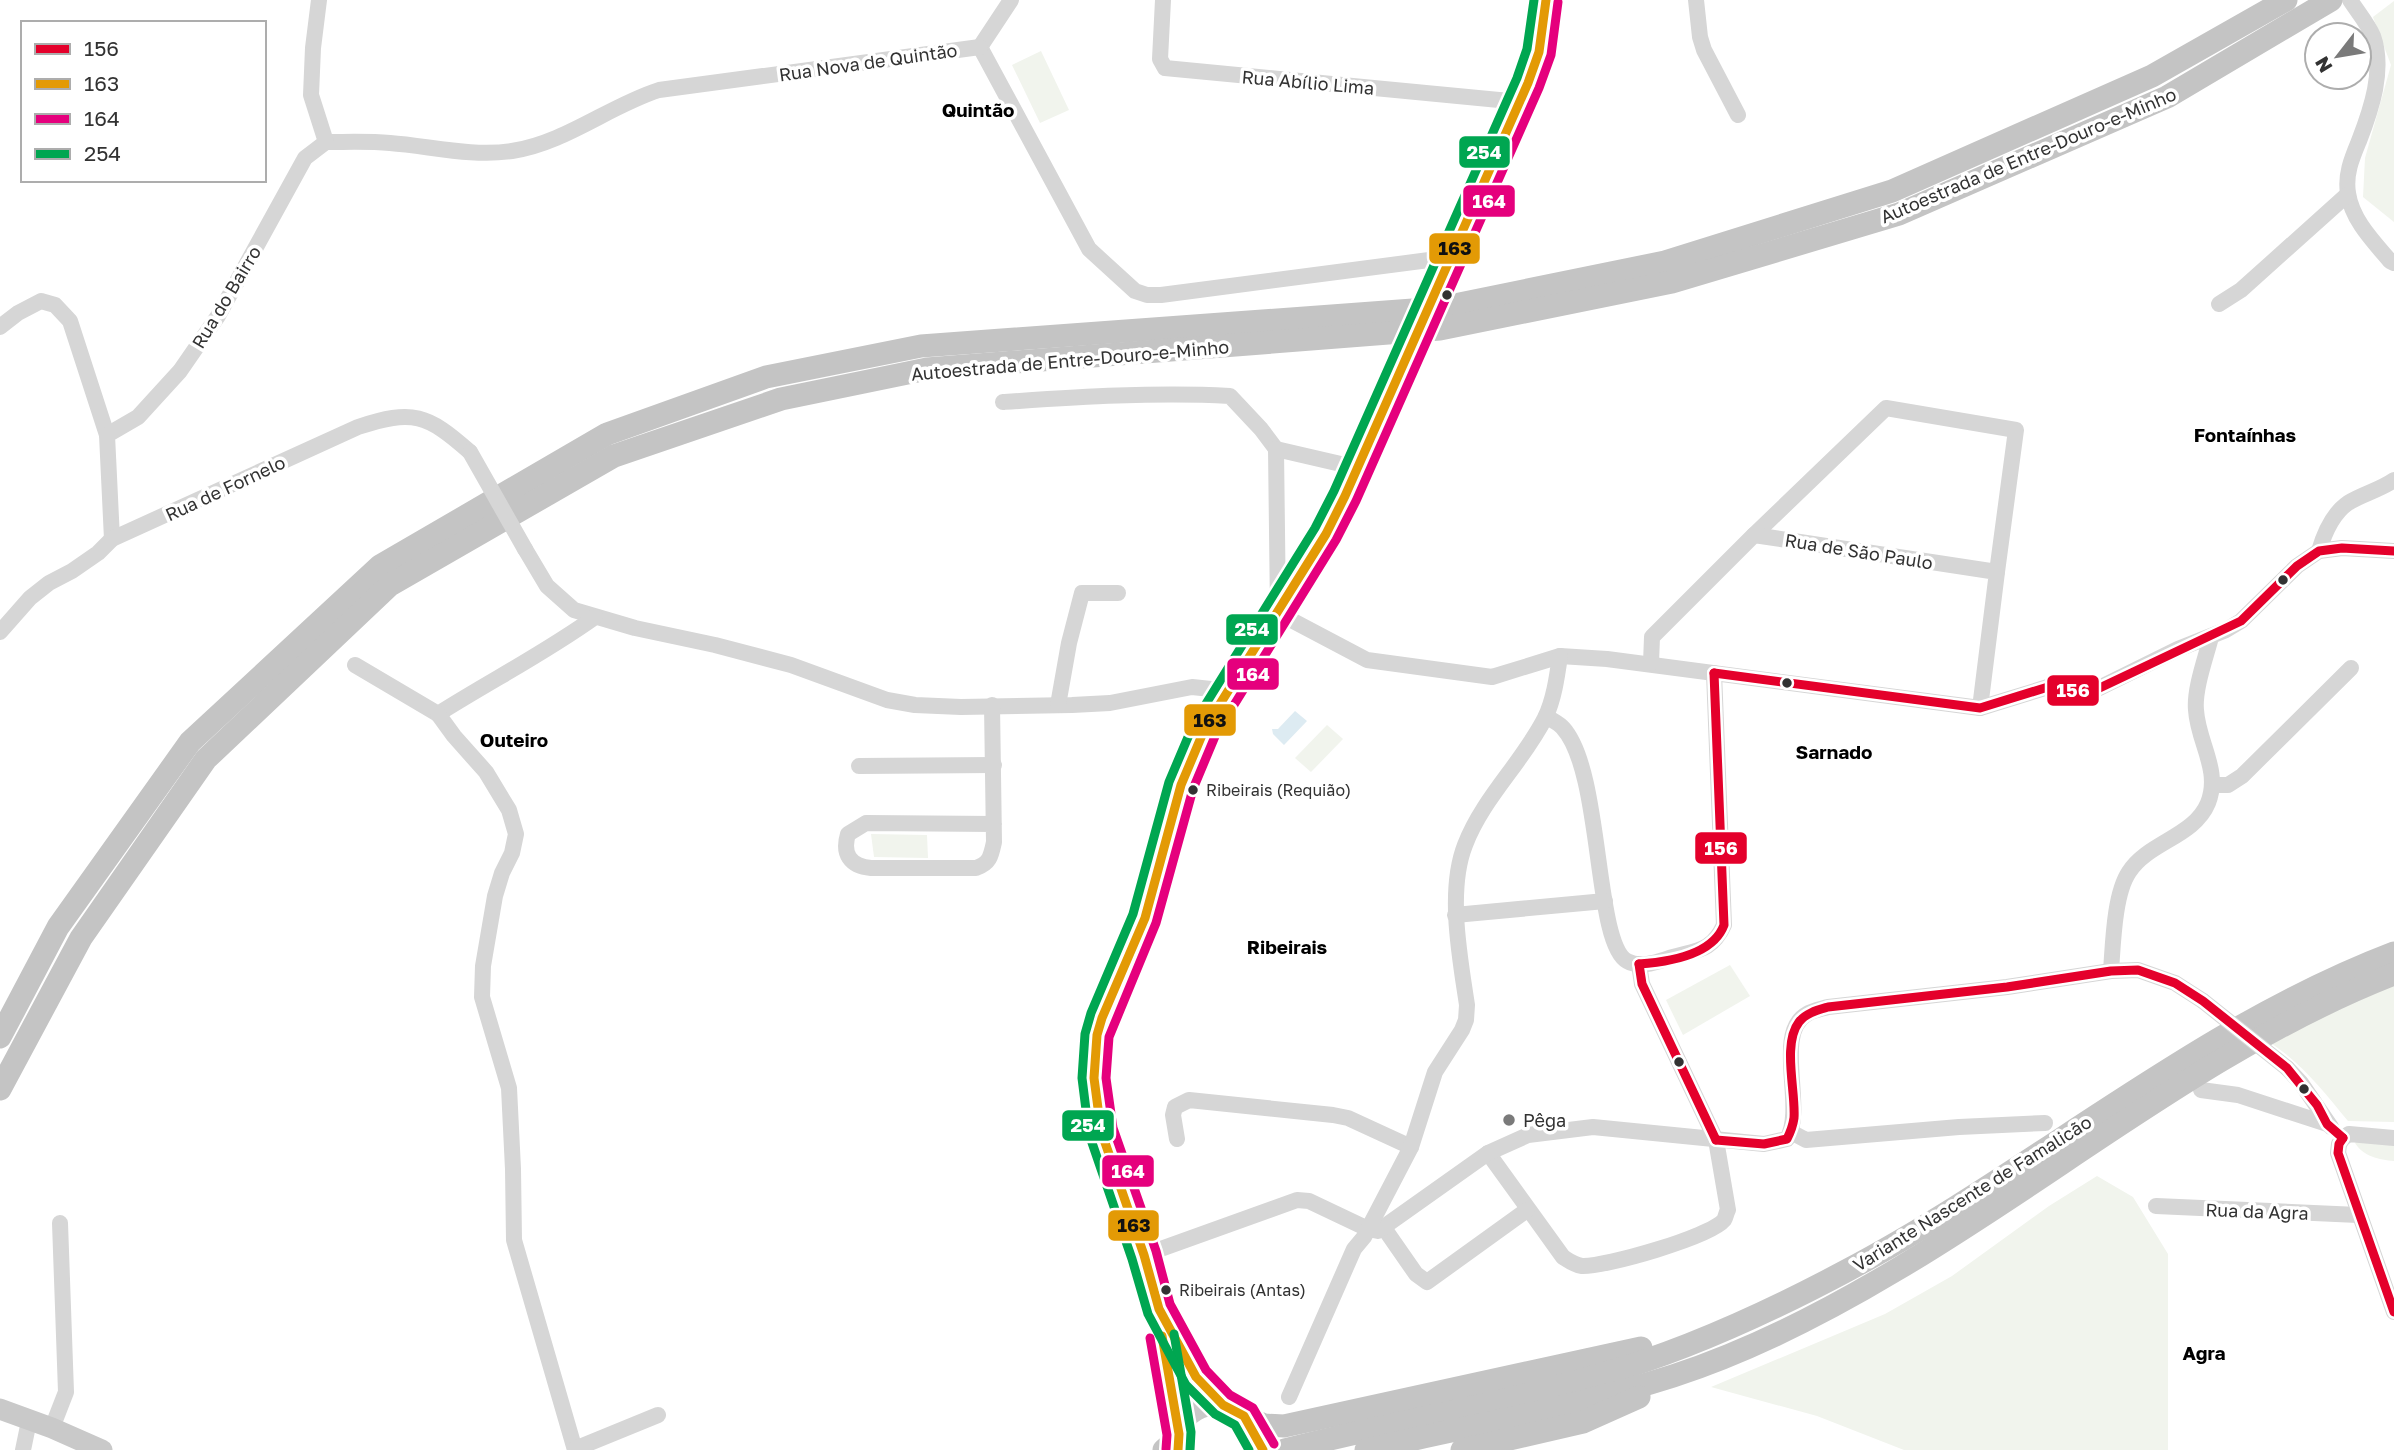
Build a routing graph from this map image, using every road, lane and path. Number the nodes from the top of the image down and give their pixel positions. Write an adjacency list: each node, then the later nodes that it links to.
1 (319, 0): 12 (street)
2 (1011, 0): 9 (street)
3 (1163, 0): 10 (street, Rua Abílio Lima)
4 (1546, 0): 10 (main road)
5 (1696, 0): 11 (street)
6 (2286, 0): 56 (highway, Autoestrada de Entre-Douro-e-Minho)
7 (2331, 0): 57 (highway, Autoestrada de Entre-Douro-e-Minho)
8 (2350, 0): 13 (street)
9 (980, 47): 12 (street, Rua Nova de Quintão); 14 (street, Rua Nova de Quintão)
10 (1520, 102): 14 (main road)
11 (1738, 116)
12 (326, 142): 21 (street, Rua do Bairro)
13 (2348, 194): 15 (street); 17 (street)
14 (1452, 257): 16 (main road)
15 (2394, 263)
16 (1432, 297)
17 (2220, 304)
18 (0, 327): 21 (street)
19 (1406, 356): 23 (main road)
20 (1003, 402): 22 (street)
21 (107, 435): 26 (street)
22 (1276, 449): 23 (street); 31 (street)
23 (1358, 468): 31 (main road)
24 (2394, 480): 27 (street)
25 (1754, 535): 29 (street, Rua de São Paulo); 29 (street); 36 (street)
26 (112, 539): 32 (street, Rua de Fornelo, bridge); 33 (street, Rua de Fornelo)
27 (2319, 551): 28 (street); 34 (street)
28 (2394, 551)
29 (1997, 572): 43 (street)
30 (1118, 593): 42 (street)
31 (1278, 613): 35 (street); 40 (main road)
32 (595, 617): 41 (street, Rua de Fornelo); 44 (street)
33 (0, 632)
34 (2211, 637): 43 (street); 48 (street)
35 (1560, 656): 36 (street); 45 (street)
36 (1651, 663): 39 (street)
37 (355, 665): 44 (street)
38 (2351, 668): 48 (street)
39 (1714, 673): 43 (street); 53 (street)
40 (1230, 691): 42 (street, Rua de Fornelo); 73 (main road)
41 (992, 705): 42 (street, Rua de Fornelo); 46 (street)
42 (1058, 705)
43 (1980, 708)
44 (438, 714): 89 (street)
45 (1546, 716): 50 (street); 51 (street)
46 (994, 765): 47 (street); 49 (street)
47 (859, 766)
48 (2213, 785): 54 (street)
49 (993, 824): 49 (street)
50 (1605, 901): 51 (street); 53 (street)
51 (1455, 915): 66 (street)
52 (2394, 953): 76 (highway, Variante Nascente de Famalicão)
53 (1639, 964): 65 (street)
54 (2111, 971): 60 (street, bridge); 61 (street)
55 (2394, 974): 77 (highway, Variante Nascente de Famalicão)
56 (0, 1037)
57 (0, 1089)
58 (2201, 1090): 60 (street)
59 (2045, 1123): 61 (street)
60 (2327, 1124): 62 (street)
61 (1791, 1132): 65 (street)
62 (2343, 1138): 63 (street); 70 (street)
63 (2394, 1138)
64 (1177, 1139): 66 (street)
65 (1716, 1140): 67 (street); 69 (street)
66 (1411, 1147): 72 (street)
67 (1488, 1153): 69 (street); 72 (street)
68 (2156, 1206): 70 (street, Rua da Agra)
69 (1527, 1210): 72 (street)
70 (2358, 1215): 75 (street)
71 (61, 1223): 84 (street)
72 (1376, 1229): 73 (street); 78 (street)
73 (1144, 1255): 74 (main road)
74 (1159, 1310): 79 (main road); 85 (main road)
75 (2394, 1312)
76 (1719, 1331): 82 (highway); 86 (highway, Variante Nascente de Famalicão)
77 (1674, 1376): 91 (highway, Variante Nascente de Famalicão); 92 (highway)
78 (1289, 1397)
79 (1223, 1405): 82 (main road); 85 (main road)
80 (0, 1409): 83 (main road)
81 (658, 1415): 89 (street)
82 (1244, 1416): 90 (main road)
83 (29, 1421): 84 (main road); 87 (street)
84 (52, 1428): 88 (main road)
85 (1175, 1443)
86 (1290, 1449)
87 (23, 1450)
88 (102, 1450)
89 (575, 1450)
90 (1263, 1450)
91 (1366, 1450)
92 (1462, 1450)

